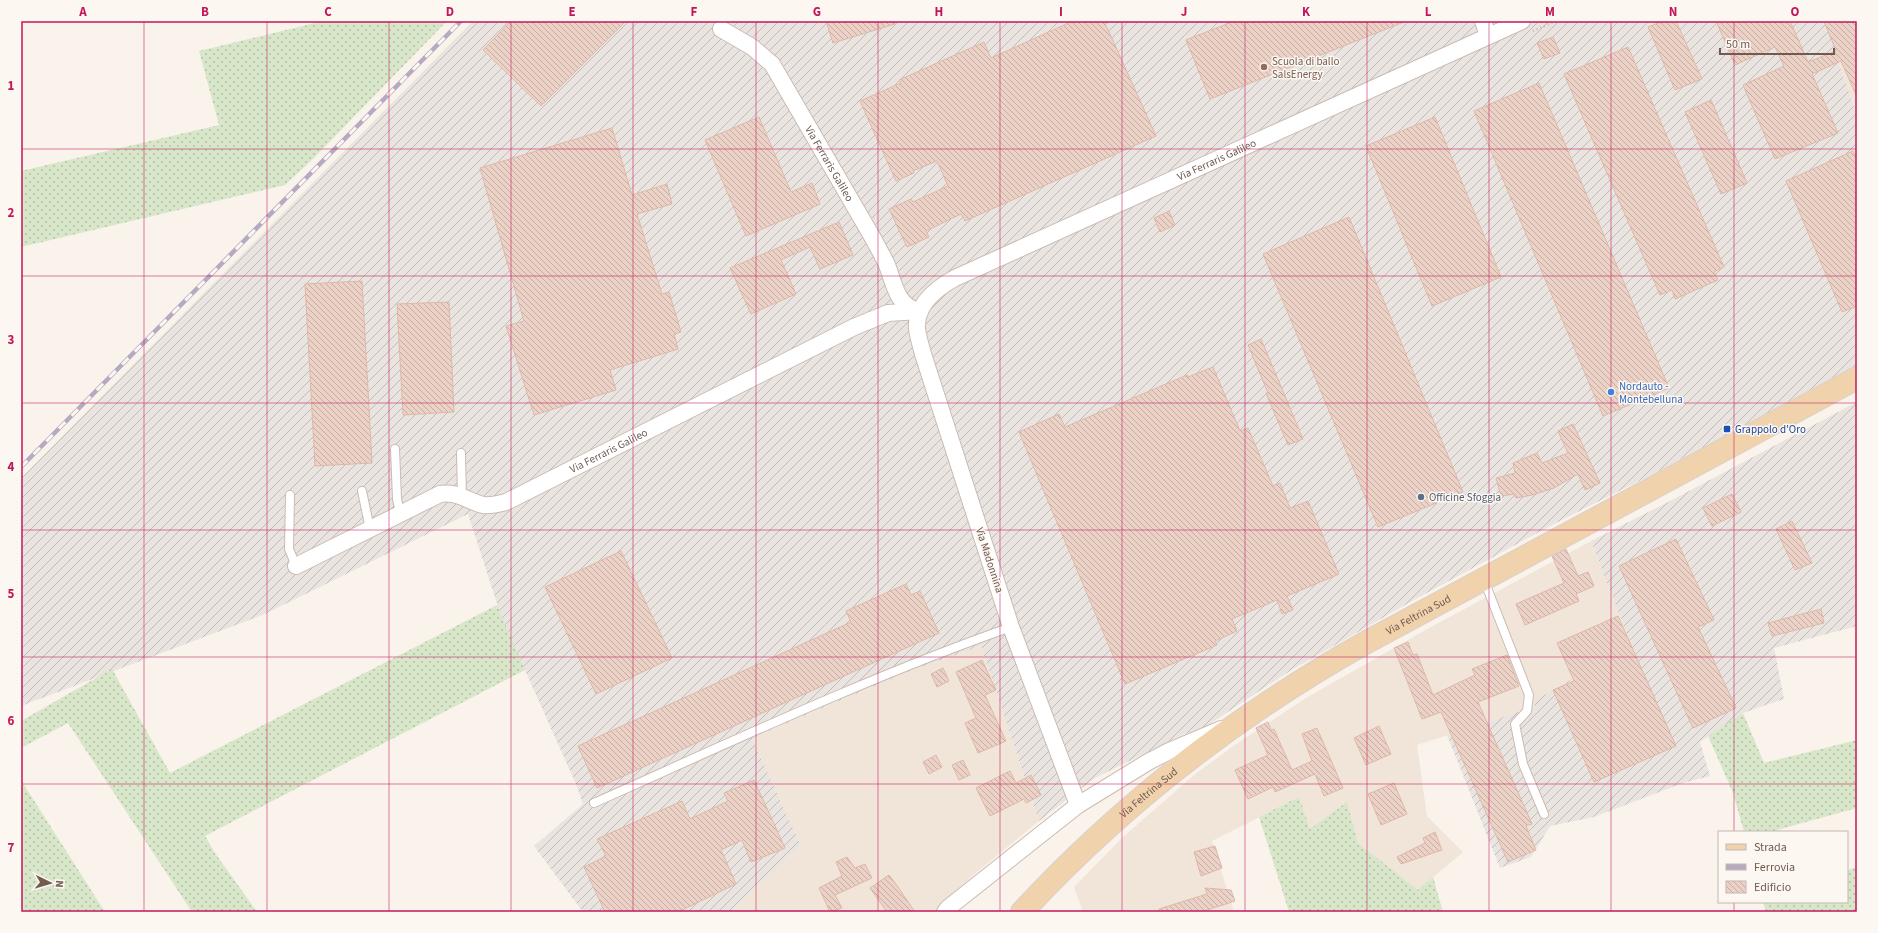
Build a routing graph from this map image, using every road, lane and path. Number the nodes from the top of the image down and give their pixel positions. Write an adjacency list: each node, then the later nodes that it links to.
1 (1483, 21): 4 (street)
2 (1522, 21): 4 (street, Via Ferraris Galileo)
3 (721, 29): 5 (street, Via Ferraris Galileo)
4 (1488, 36): 5 (street, Via Ferraris Galileo)
5 (920, 311): 11 (street, Via Ferraris Galileo); 16 (street, Via Madonnina)
6 (1857, 378): 15 (main road, Via Feltrina Sud)
7 (395, 450): 12 (lane)
8 (461, 453): 11 (lane)
9 (362, 491): 13 (lane)
10 (290, 495): 14 (lane)
11 (462, 496): 12 (street, Via Ferraris Galileo)
12 (400, 513): 13 (street, Via Ferraris Galileo)
13 (370, 529): 14 (street, Via Ferraris Galileo)
14 (296, 566)
15 (1483, 579): 17 (main road, Via Feltrina Sud); 20 (lane)
16 (1011, 628): 18 (lane); 19 (street, Via Madonnina)
17 (1239, 721): 19 (street); 22 (main road, Via Feltrina Sud)
18 (594, 803)
19 (1078, 805): 21 (street)
20 (1544, 814)
21 (945, 912)
22 (1022, 912)

